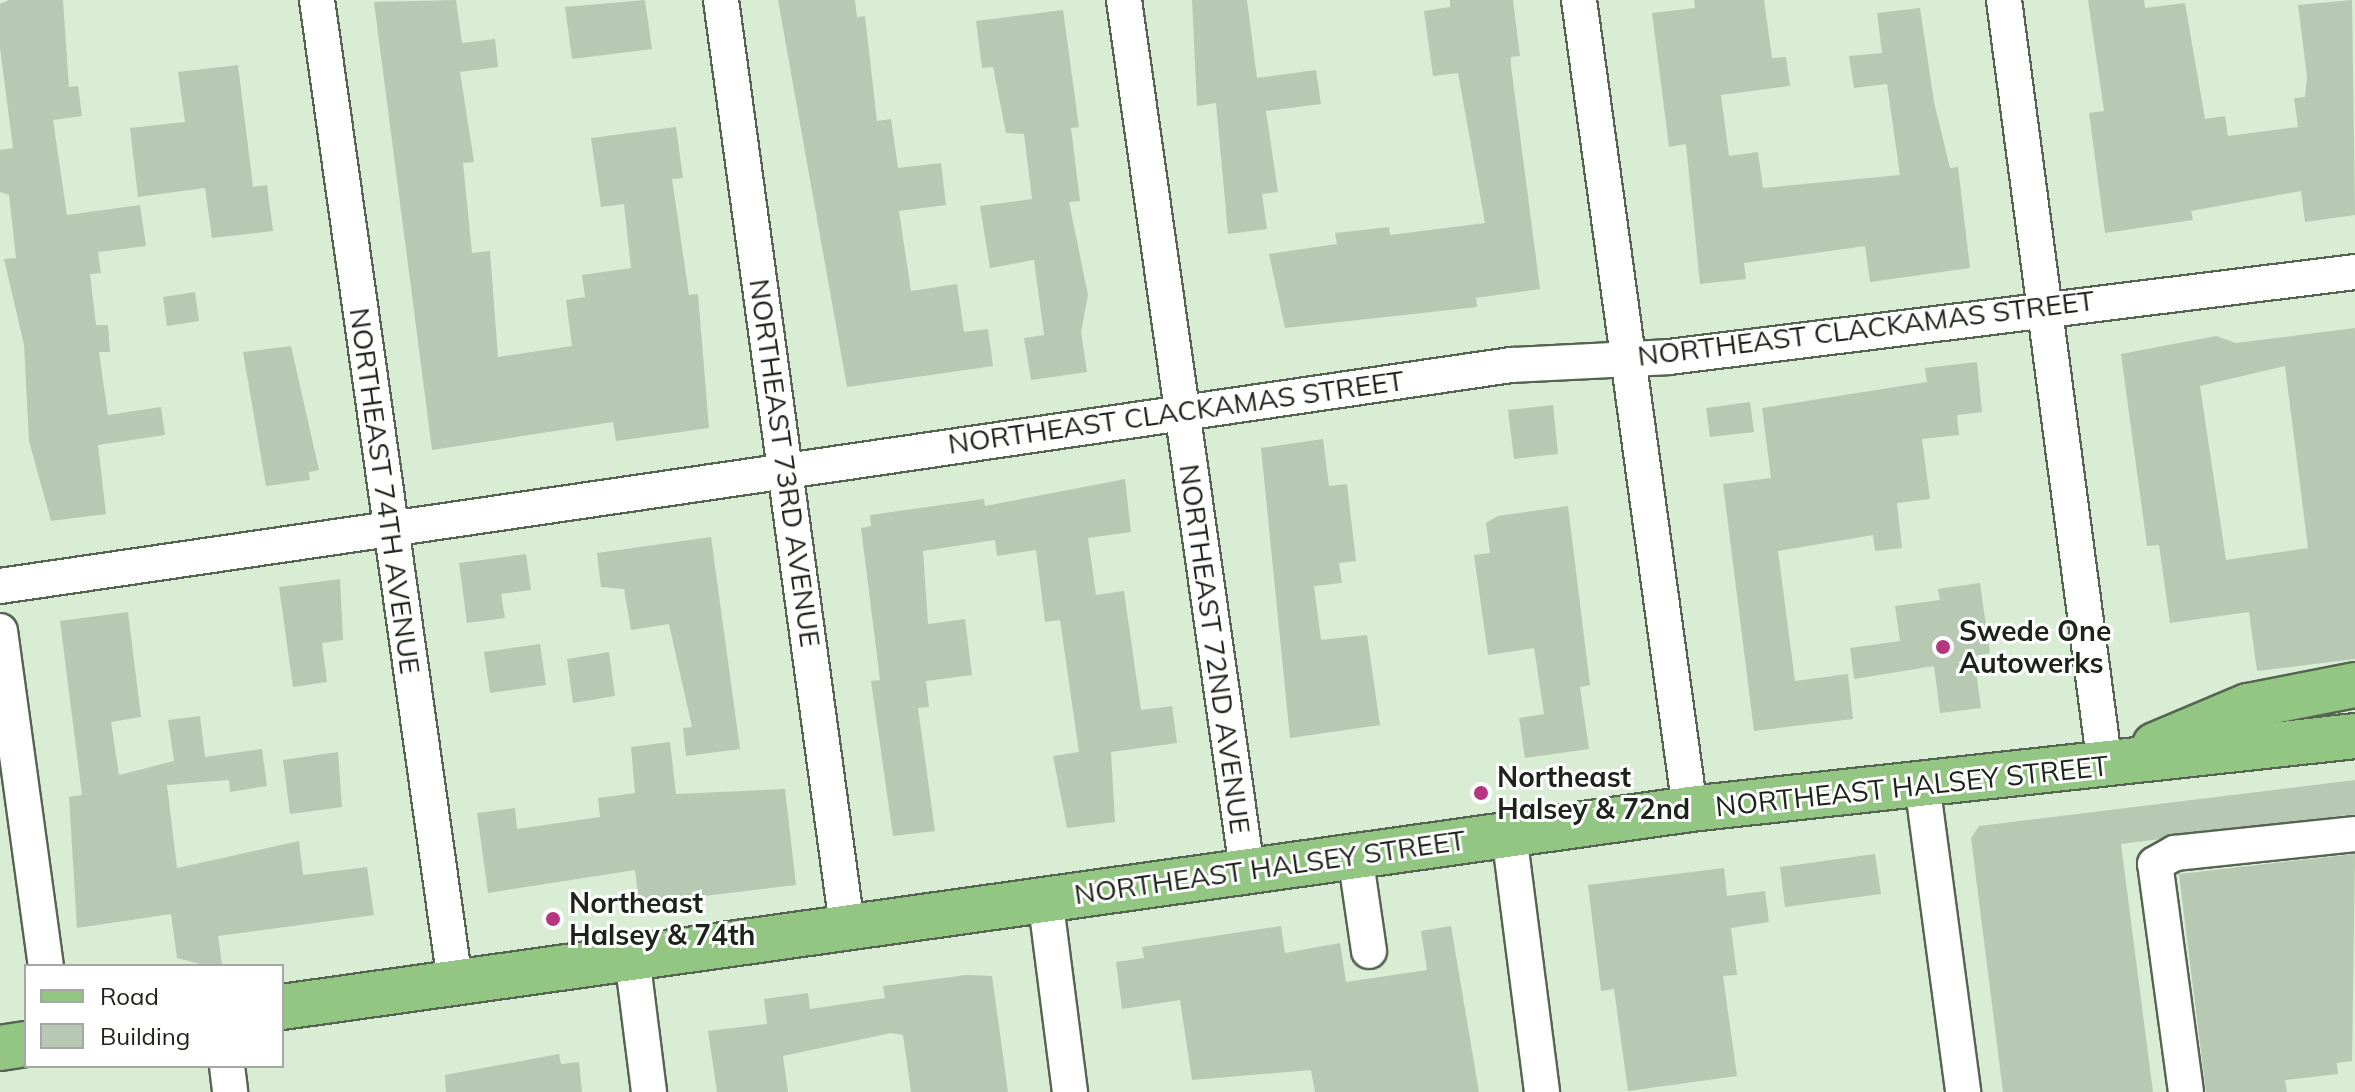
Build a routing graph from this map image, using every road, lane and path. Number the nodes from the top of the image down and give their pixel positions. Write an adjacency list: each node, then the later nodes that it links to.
1 (317, 0): 11 (street, NORTHEAST 74TH AVENUE)
2 (721, 0): 10 (street, NORTHEAST 73RD AVENUE)
3 (1124, 0): 9 (street, NORTHEAST 72ND AVENUE)
4 (1579, 0): 8 (street)
5 (2004, 0): 7 (street)
6 (2355, 272): 7 (street, NORTHEAST CLACKAMAS STREET)
7 (2046, 307): 8 (street, NORTHEAST CLACKAMAS STREET); 16 (street)
8 (1628, 358): 9 (street, NORTHEAST CLACKAMAS STREET); 18 (street)
9 (1181, 410): 10 (street, NORTHEAST CLACKAMAS STREET); 22 (street, NORTHEAST 72ND AVENUE)
10 (786, 468): 11 (street, NORTHEAST CLACKAMAS STREET); 24 (street, NORTHEAST 73RD AVENUE)
11 (390, 527): 12 (street, NORTHEAST CLACKAMAS STREET); 28 (street, NORTHEAST 74TH AVENUE)
12 (0, 586)
13 (0, 631): 27 (street)
14 (2355, 685): 16 (main road)
15 (2355, 736): 16 (main road, NORTHEAST HALSEY STREET)
16 (2105, 766): 17 (main road, NORTHEAST HALSEY STREET)
17 (1922, 783): 18 (main road, NORTHEAST HALSEY STREET); 37 (street)
18 (1690, 809): 19 (main road, NORTHEAST HALSEY STREET)
19 (1509, 834): 21 (main road, NORTHEAST HALSEY STREET); 36 (street)
20 (2355, 834): 38 (street)
21 (1355, 855): 22 (main road, NORTHEAST HALSEY STREET); 25 (street)
22 (1247, 870): 23 (main road, NORTHEAST HALSEY STREET)
23 (1045, 897): 24 (main road, NORTHEAST HALSEY STREET); 35 (street)
24 (847, 926): 26 (main road, NORTHEAST HALSEY STREET)
25 (1369, 951)
26 (632, 957): 28 (main road, NORTHEAST HALSEY STREET); 34 (street)
27 (46, 964)
28 (455, 982): 29 (main road, NORTHEAST HALSEY STREET)
29 (284, 1007)
30 (24, 1044): 31 (main road)
31 (0, 1048)
32 (227, 1068): 33 (street)
33 (230, 1092)
34 (649, 1092)
35 (1070, 1092)
36 (1542, 1092)
37 (1963, 1092)
38 (2186, 1092)

